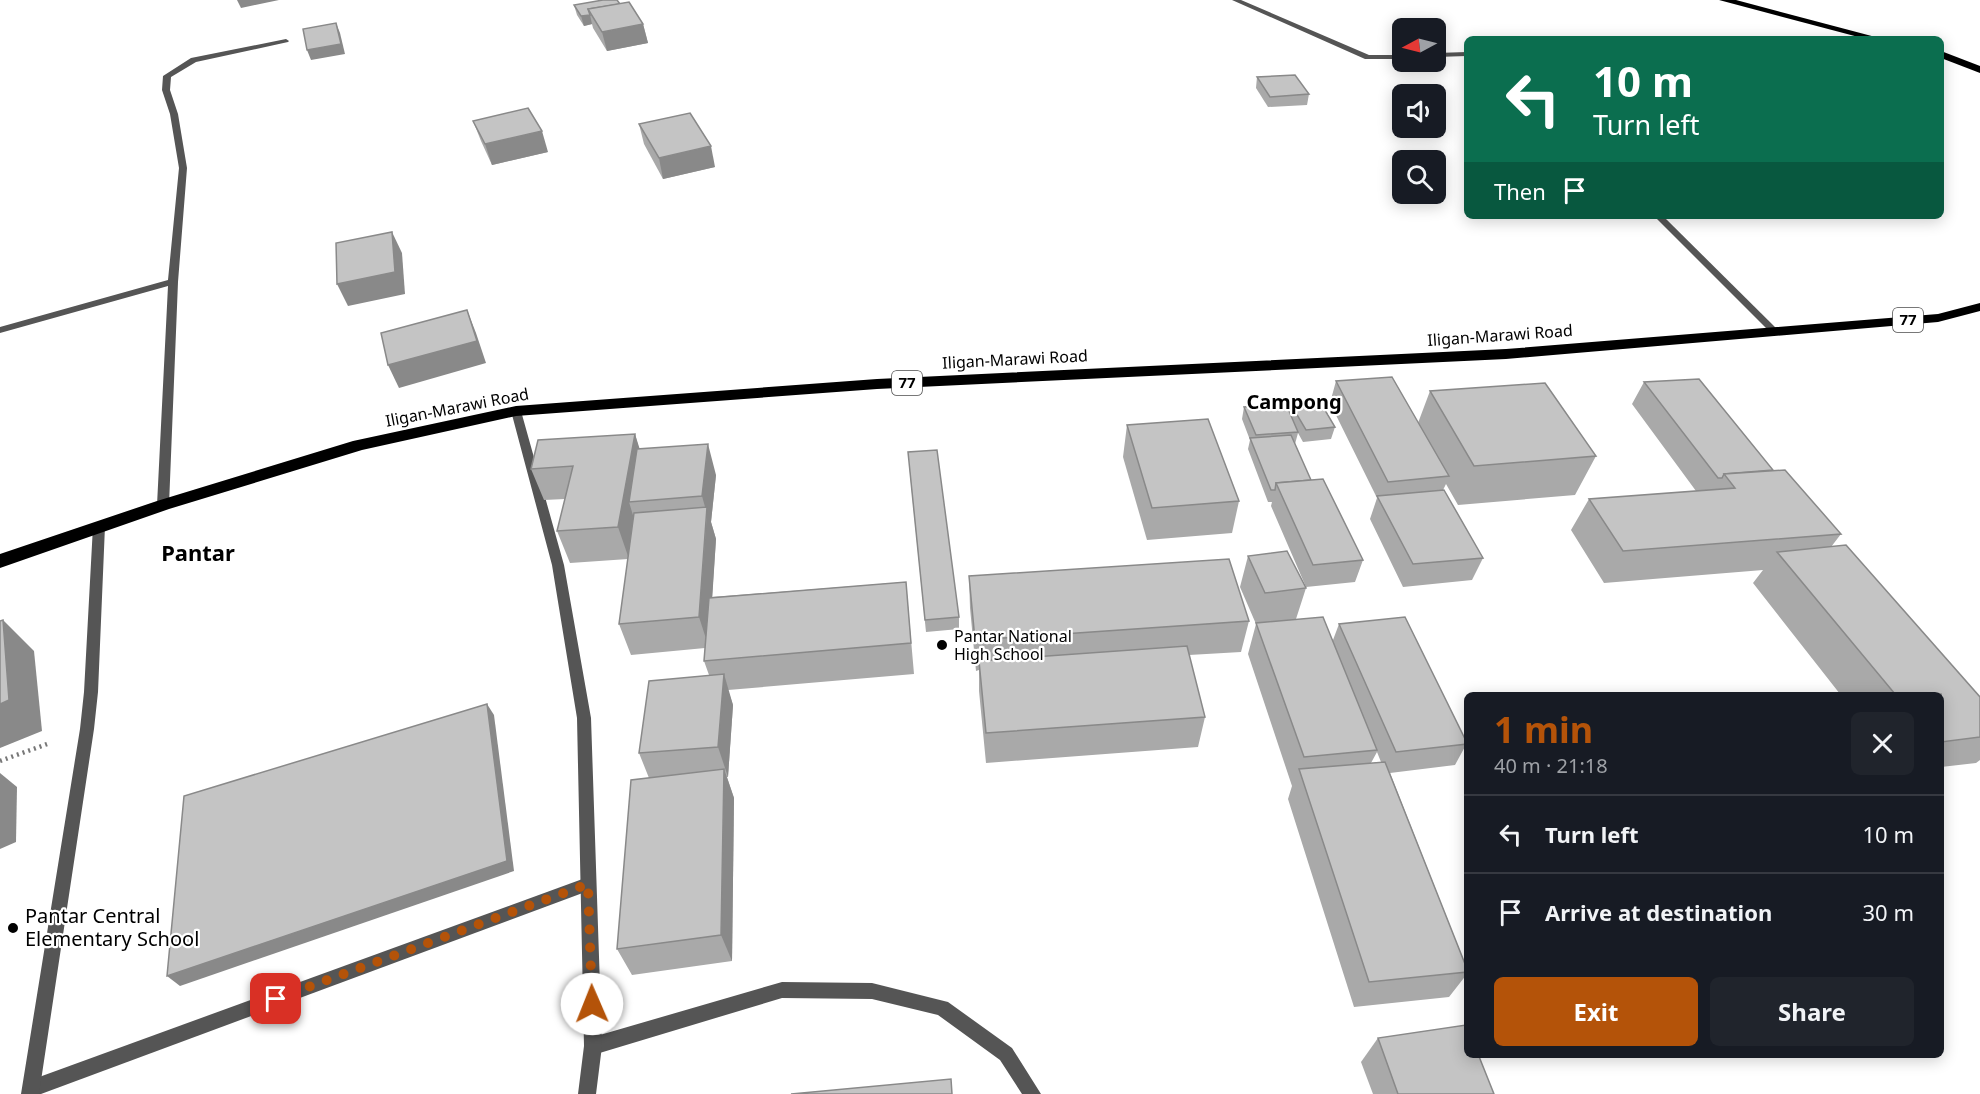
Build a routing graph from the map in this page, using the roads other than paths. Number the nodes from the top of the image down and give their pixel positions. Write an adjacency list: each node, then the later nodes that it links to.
1 (1235, 0): 8 (street)
2 (1724, 0): 3 (highway)
3 (1866, 36)
4 (286, 41): 11 (street)
5 (1464, 54): 6 (street)
6 (1446, 55)
7 (1944, 55): 9 (highway)
8 (1392, 57)
9 (1980, 70)
10 (1662, 219): 14 (street)
11 (173, 282): 13 (street); 16 (street)
12 (1980, 307): 14 (highway, Iligan-Marawi Road / 77)
13 (0, 330)
14 (1775, 332): 15 (highway, Iligan-Marawi Road / 77)
15 (516, 411): 16 (highway, Iligan-Marawi Road / 77); 19 (street)
16 (163, 505): 17 (highway, Iligan-Marawi Road / 77)
17 (99, 526): 18 (highway, Iligan-Marawi Road / 77); 21 (street)
18 (0, 561)
19 (588, 884): 20 (street); 21 (street)
20 (593, 1046): 22 (street); 23 (street)
21 (31, 1092)
22 (587, 1094)
23 (1032, 1094)

